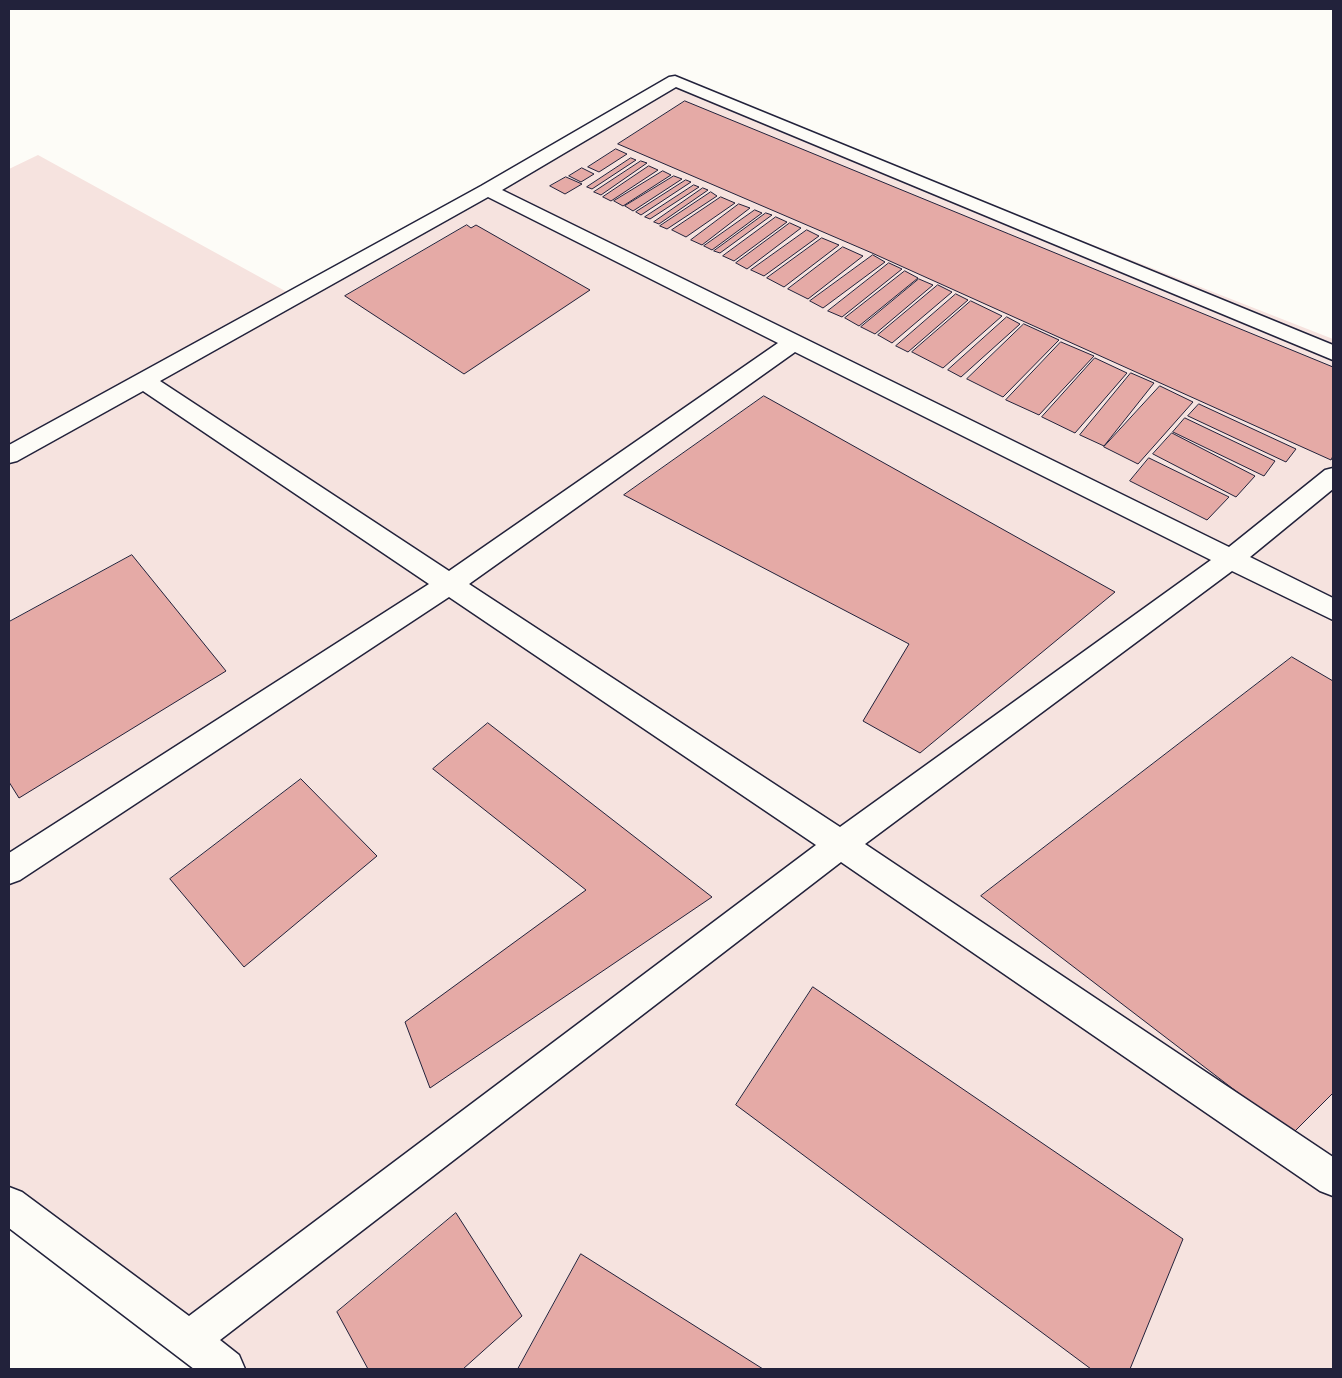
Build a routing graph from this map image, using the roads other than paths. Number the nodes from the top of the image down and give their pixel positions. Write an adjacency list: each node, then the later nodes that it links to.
1 (488, 190): 2 (street); 3 (street); 4 (street)
2 (794, 342): 7 (street); 8 (street)
3 (1333, 353)
4 (144, 382): 5 (street); 8 (street)
5 (9, 455)
6 (1333, 476): 7 (street)
7 (1231, 559): 9 (street); 10 (street)
8 (449, 584): 10 (street); 11 (street)
9 (1333, 610)
10 (840, 844): 12 (street); 14 (street)
11 (9, 870)
12 (1333, 1178)
13 (9, 1205): 14 (street)
14 (189, 1340): 15 (street)
15 (225, 1369)

